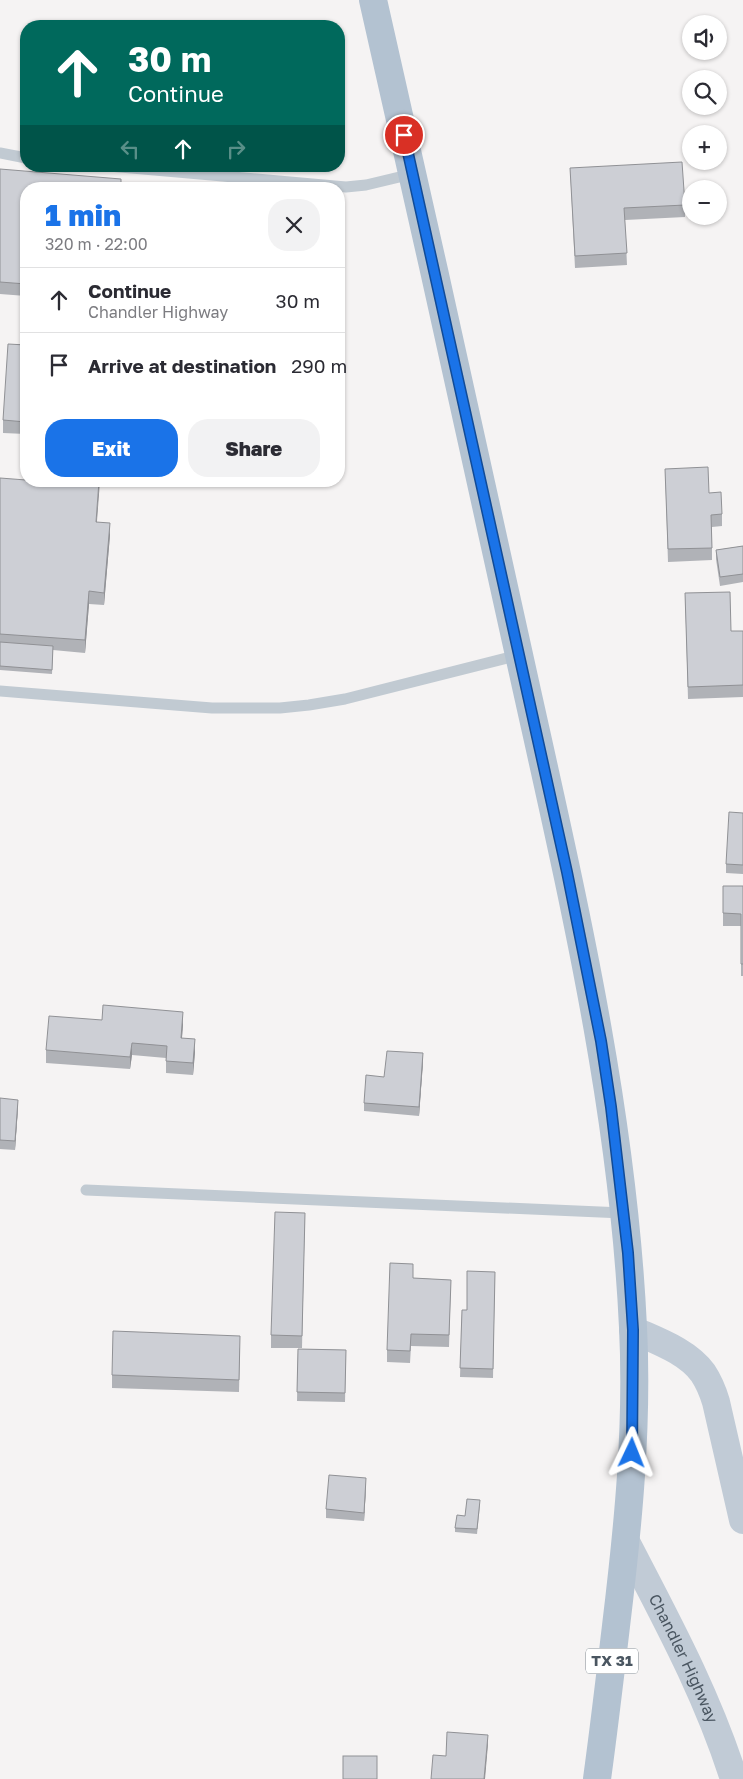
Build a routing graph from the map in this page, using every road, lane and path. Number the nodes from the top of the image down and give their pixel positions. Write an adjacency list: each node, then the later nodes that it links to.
1 (373, 0): 5 (main road, TX 31)
2 (0, 153): 3 (lane)
3 (20, 157)
4 (177, 172): 6 (lane)
5 (412, 174): 7 (lane); 8 (main road, TX 31)
6 (290, 182)
7 (345, 187)
8 (519, 655): 9 (lane); 11 (main road, TX 31)
9 (0, 691)
10 (86, 1190): 11 (lane)
11 (624, 1213): 12 (main road, TX 31)
12 (633, 1330): 13 (street); 14 (main road, TX 31)
13 (743, 1520)
14 (626, 1542): 15 (main road, TX 31); 16 (street, Chandler Highway)
15 (597, 1779)
16 (734, 1779)

